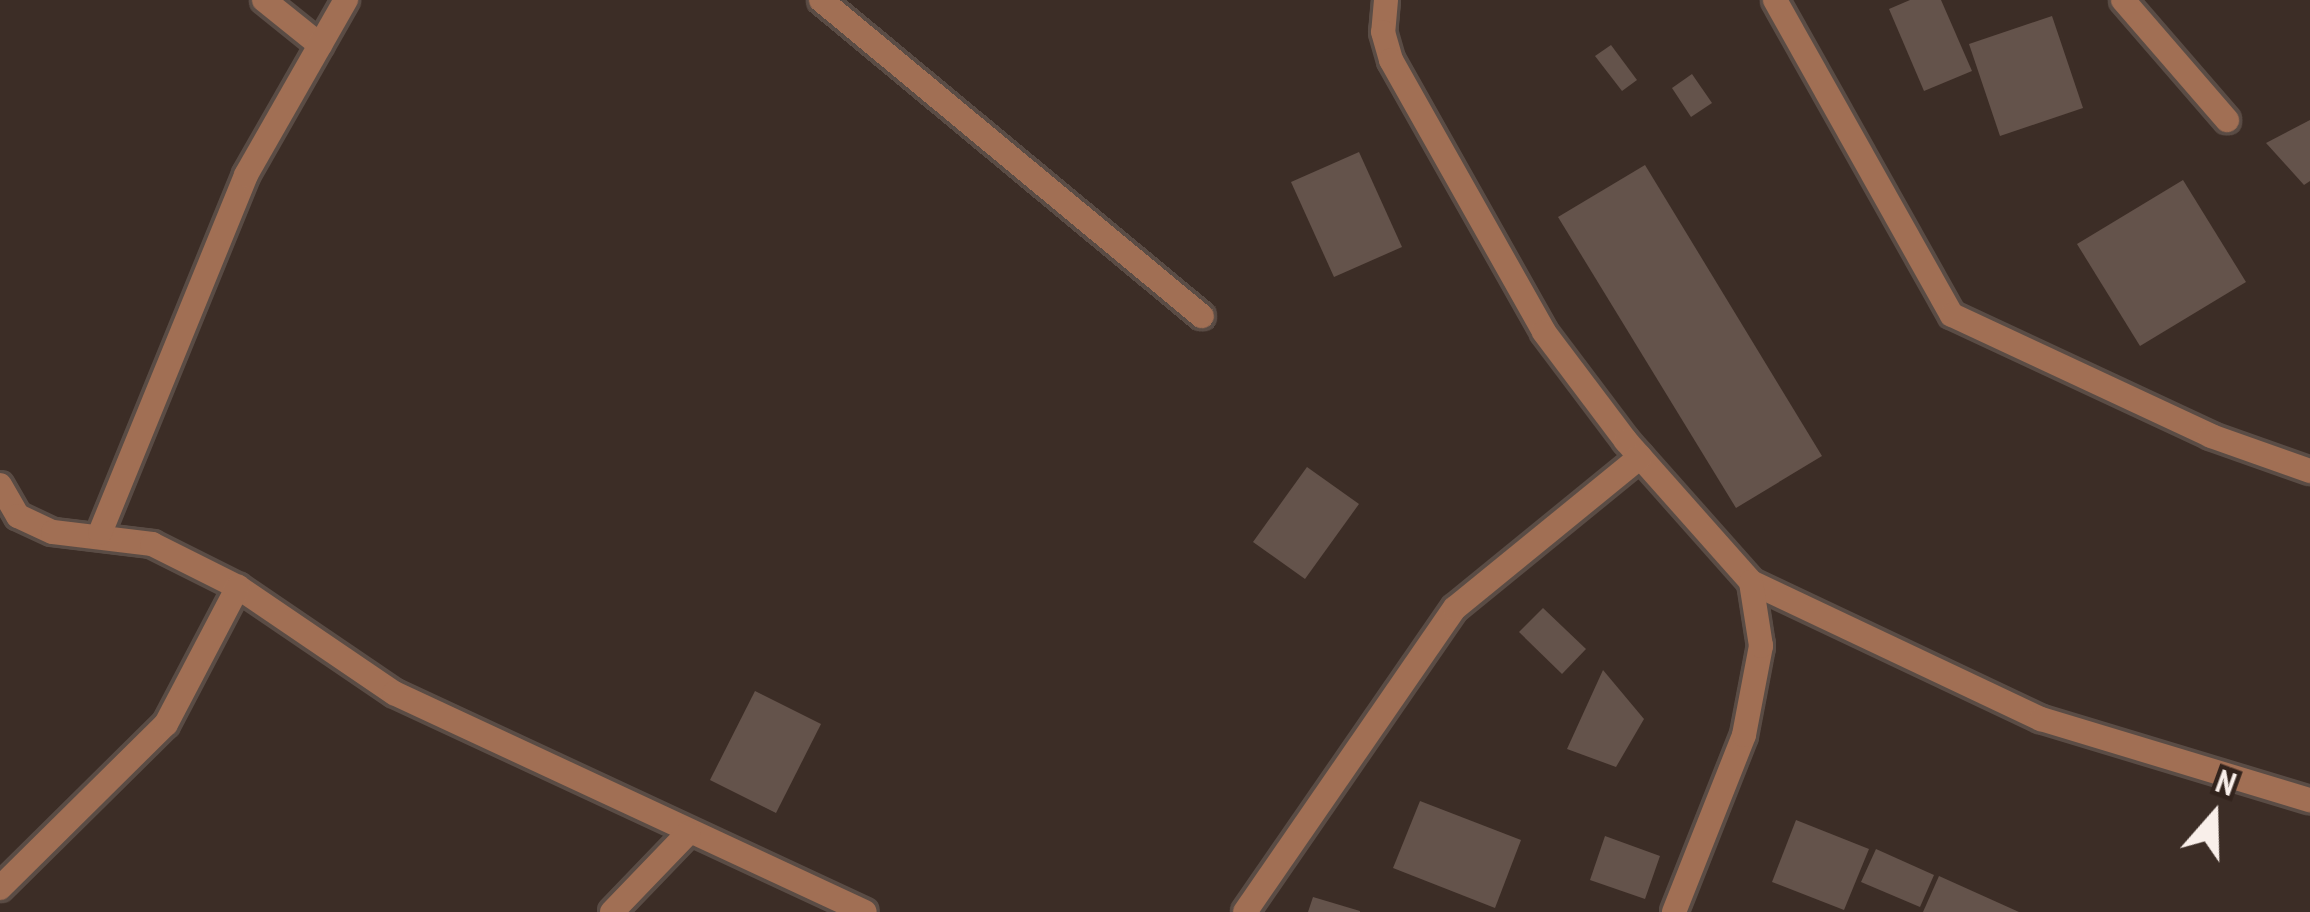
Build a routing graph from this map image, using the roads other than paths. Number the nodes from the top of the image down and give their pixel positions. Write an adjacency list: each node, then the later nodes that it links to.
1 (264, 0): 7 (street)
2 (346, 0): 7 (street)
3 (821, 0): 9 (street)
4 (1386, 0): 10 (street)
5 (1775, 0): 11 (street)
6 (2122, 0): 8 (street)
7 (320, 44): 13 (street)
8 (2227, 120)
9 (1202, 316)
10 (1640, 458): 14 (street); 21 (street)
11 (2310, 471)
12 (0, 485): 13 (street)
13 (100, 533): 15 (street)
14 (1751, 582): 16 (street); 22 (street)
15 (238, 587): 17 (street); 18 (street)
16 (2310, 800)
17 (688, 833): 19 (street); 20 (street)
18 (0, 888)
19 (612, 912)
20 (865, 912)
21 (1245, 912)
22 (1674, 912)

